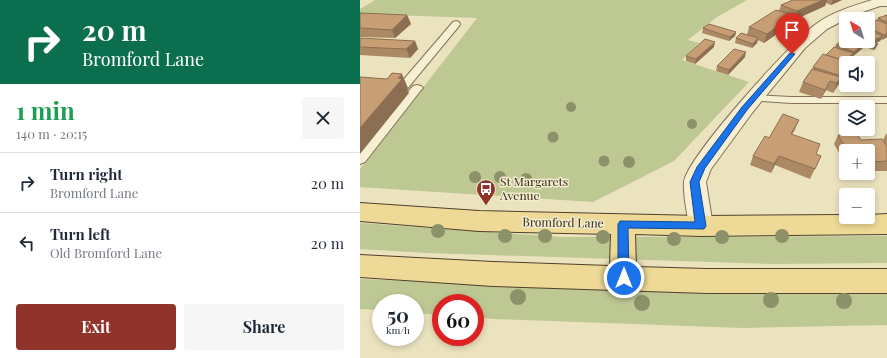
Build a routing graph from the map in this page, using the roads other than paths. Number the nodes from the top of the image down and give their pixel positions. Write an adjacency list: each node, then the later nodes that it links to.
1 (887, 2): 5 (street)
2 (456, 24): 4 (lane)
3 (389, 86): 4 (lane)
4 (403, 87): 7 (lane)
5 (754, 98): 6 (lane); 11 (street)
6 (887, 100)
7 (360, 159)
8 (360, 212): 9 (main road, Bromford Lane)
9 (623, 224): 11 (main road, Bromford Lane); 13 (main road)
10 (887, 224): 11 (main road, Bromford Lane)
11 (701, 226)
12 (360, 266): 13 (main road)
13 (624, 278): 14 (main road)
14 (887, 281)

